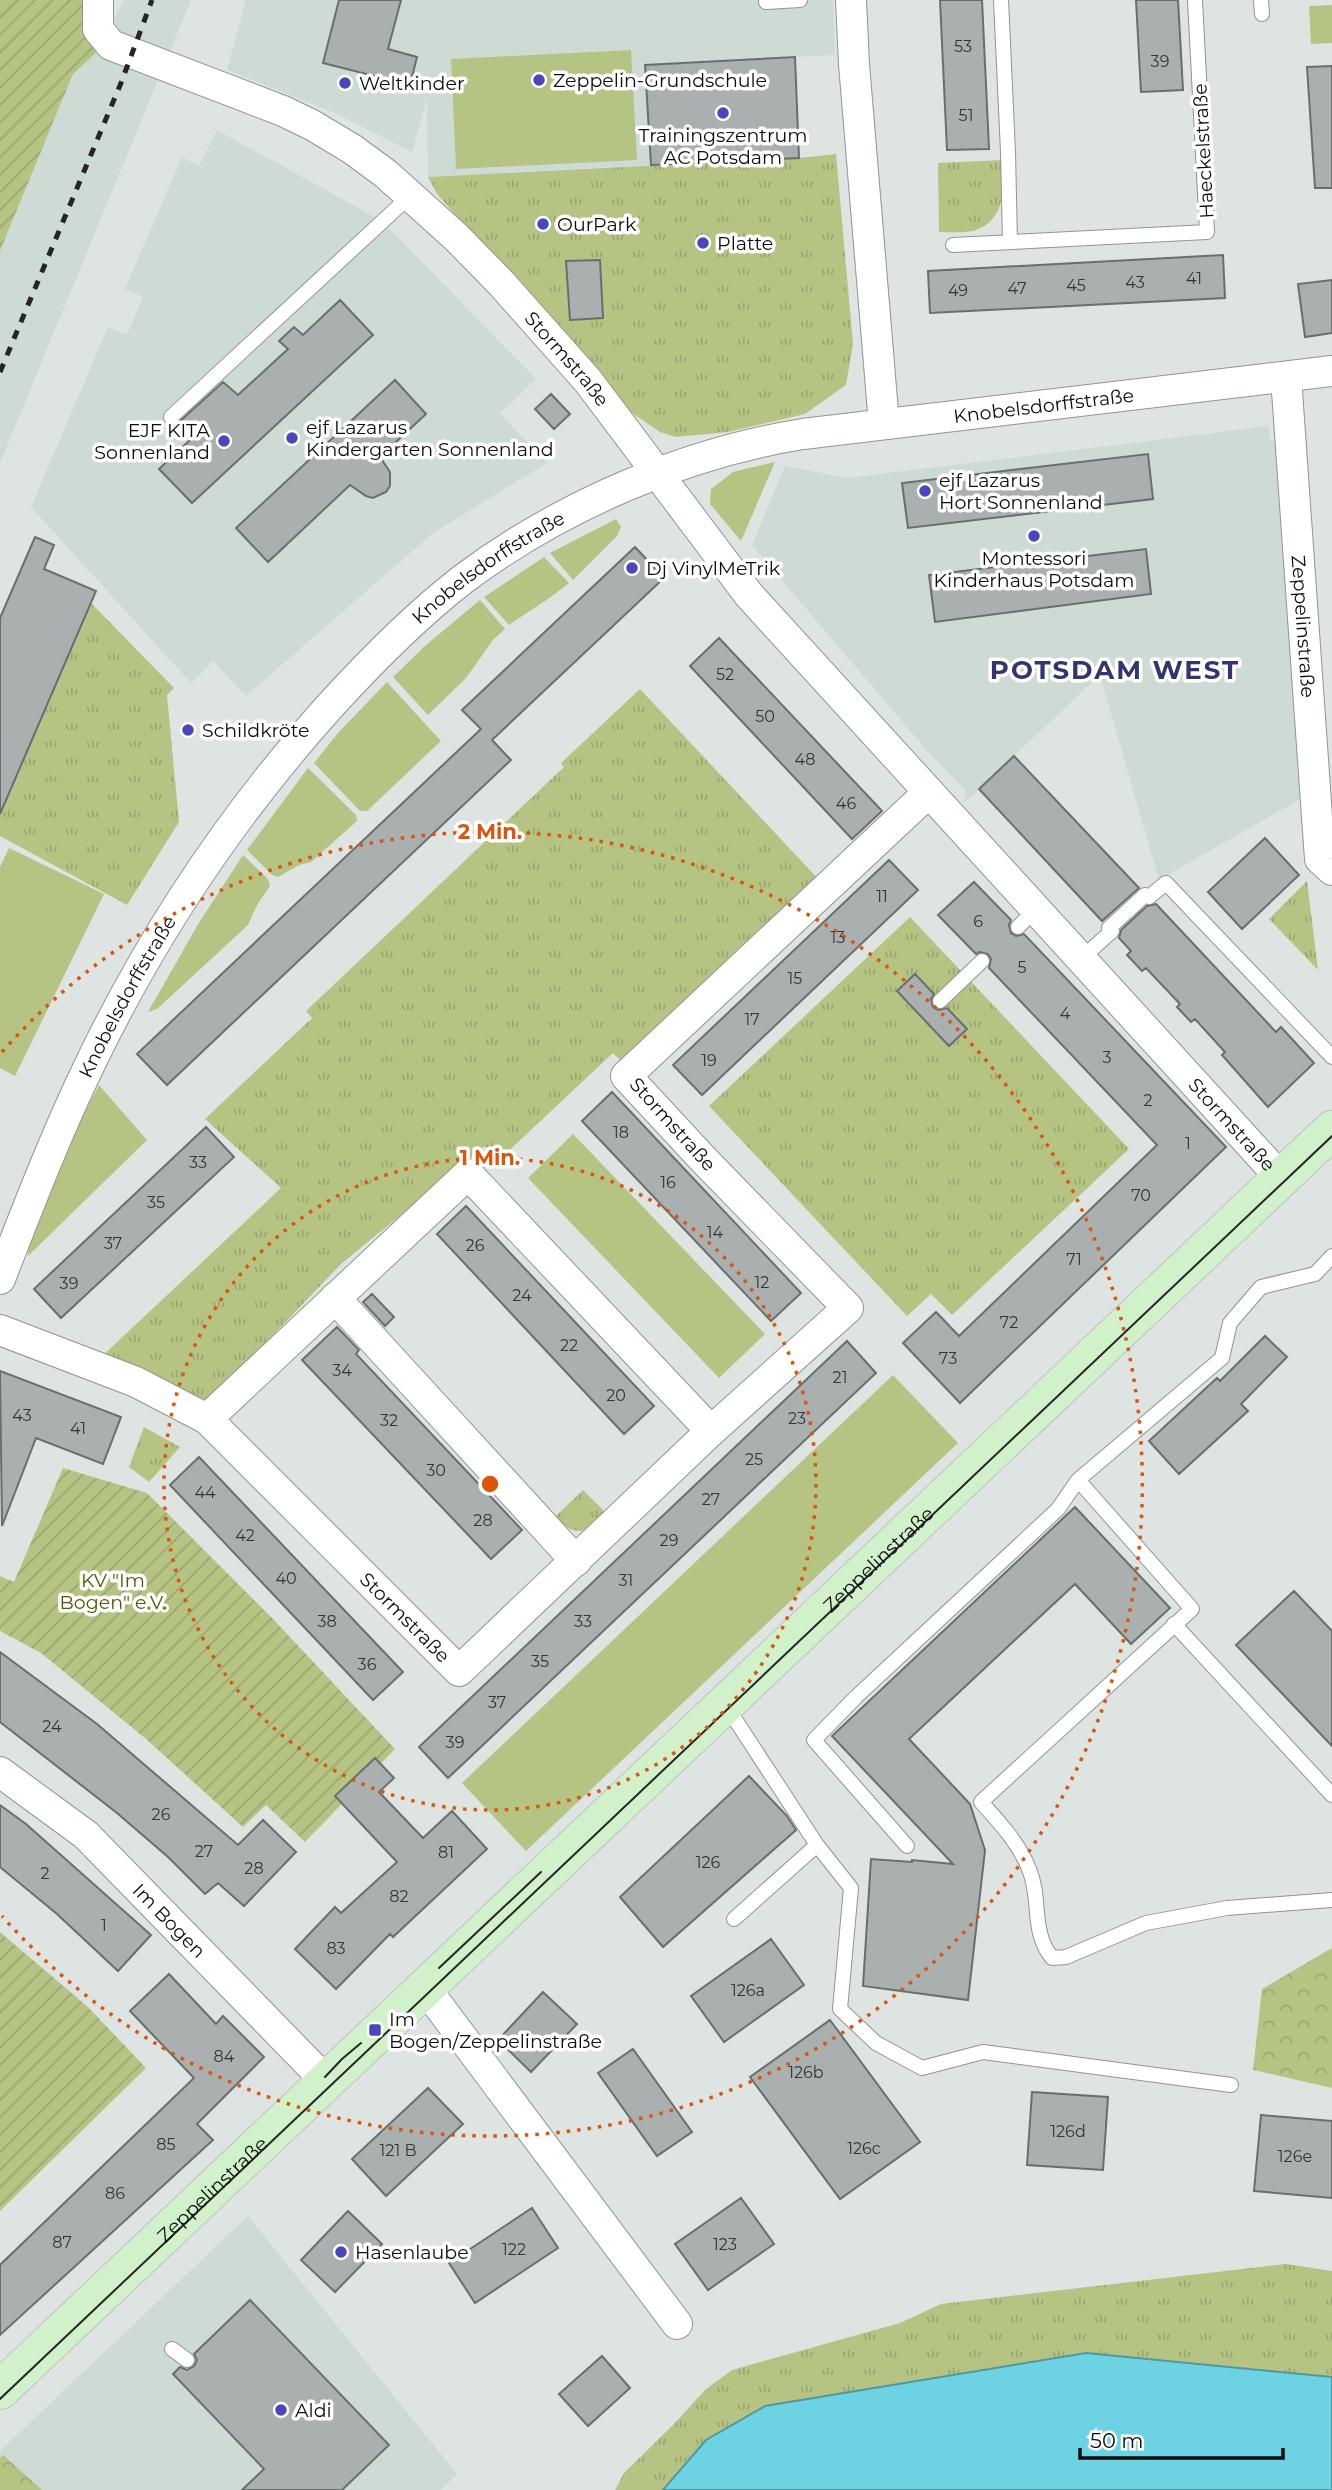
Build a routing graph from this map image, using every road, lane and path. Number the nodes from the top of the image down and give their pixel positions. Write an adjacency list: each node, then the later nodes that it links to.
1 (98, 0): 7 (street, Stormstraße)
2 (800, 0): 6 (lane)
3 (851, 0): 13 (street)
4 (1001, 0): 8 (lane)
5 (1195, 0): 8 (lane, Haeckelstraße)
6 (766, 2)
7 (411, 195): 12 (lane); 14 (street, Stormstraße)
8 (1010, 242): 9 (lane, Haeckelstraße)
9 (953, 245)
10 (1332, 371): 11 (street, Knobelsdorffstraße)
11 (1286, 377): 13 (street, Knobelsdorffstraße); 16 (street, Zeppelinstraße)
12 (171, 417)
13 (884, 424): 14 (street, Knobelsdorffstraße)
14 (657, 472): 15 (street, Stormstraße); 24 (street, Knobelsdorffstraße)
15 (929, 792): 17 (street, Stormstraße); 28 (street, Stormstraße)
16 (1332, 870)
17 (1082, 958): 20 (lane); 22 (street, Stormstraße)
18 (982, 961): 19 (lane)
19 (940, 1001)
20 (1332, 1057)
21 (1332, 1130): 22 (main road, Zeppelinstraße)
22 (1281, 1178): 32 (main road, Zeppelinstraße)
23 (1332, 1256): 29 (lane)
24 (0, 1279)
25 (335, 1298): 27 (street); 28 (street); 30 (street)
26 (0, 1330): 27 (street, Stormstraße)
27 (207, 1419): 30 (street, Stormstraße)
28 (712, 1431): 30 (street, Stormstraße)
29 (1078, 1480): 31 (lane); 36 (lane)
30 (576, 1561)
31 (1174, 1624): 34 (lane); 37 (lane)
32 (724, 1703): 35 (lane); 39 (main road, Zeppelinstraße)
33 (0, 1772): 40 (street, Im Bogen)
34 (1332, 1795)
35 (817, 1845): 38 (lane); 41 (lane)
36 (907, 1846)
37 (1332, 1900)
38 (734, 1919)
39 (426, 1989): 40 (main road, Zeppelinstraße); 42 (street)
40 (326, 2081): 45 (main road, Zeppelinstraße)
41 (1231, 2085)
42 (677, 2323)
43 (172, 2349): 44 (lane)
44 (187, 2360)
45 (0, 2390)

